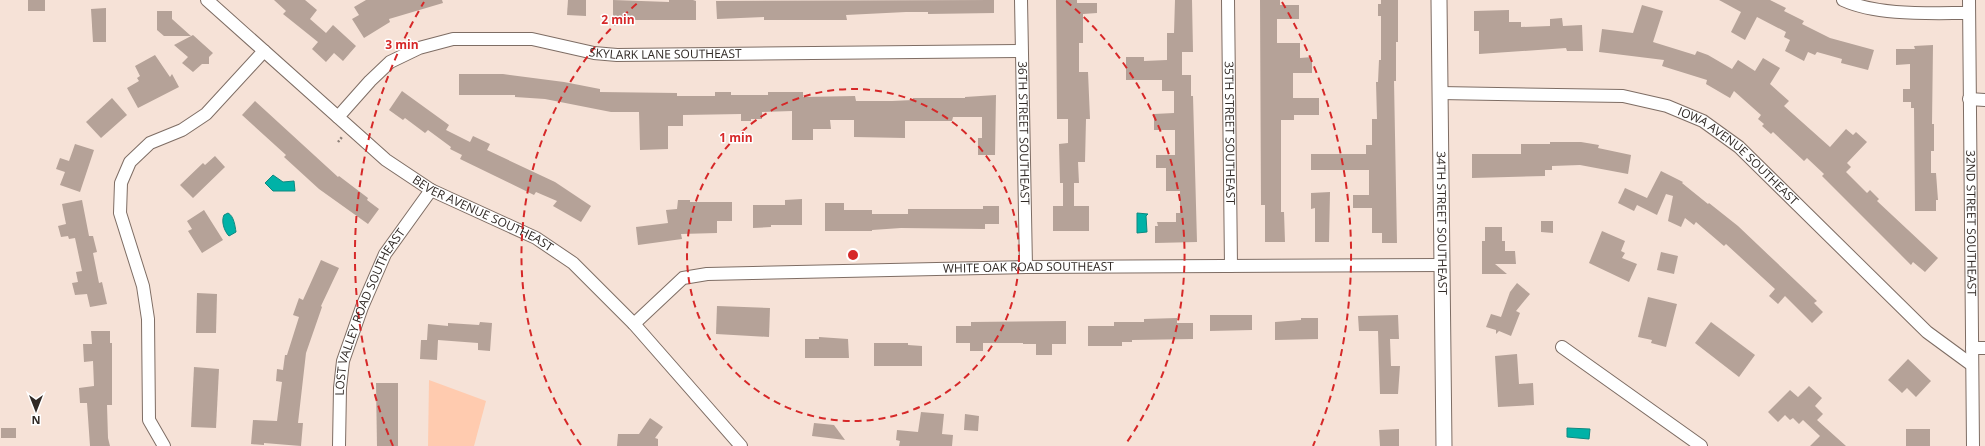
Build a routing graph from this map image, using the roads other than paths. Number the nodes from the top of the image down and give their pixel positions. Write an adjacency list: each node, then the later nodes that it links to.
1 (207, 0): 8 (street, BEVER AVENUE SOUTHEAST)
2 (1021, 0): 9 (street, 36TH STREET SOUTHEAST)
3 (1228, 0): 16 (street, 35TH STREET SOUTHEAST)
4 (1439, 0): 10 (street, 34TH STREET SOUTHEAST)
5 (1842, 0): 7 (street)
6 (1969, 0): 7 (street, 32ND STREET SOUTHEAST)
7 (1969, 13): 11 (street, 32ND STREET SOUTHEAST)
8 (264, 51): 13 (street, BEVER AVENUE SOUTHEAST); 23 (street)
9 (1021, 52): 13 (street, SKYLARK LANE SOUTHEAST); 17 (street, 36TH STREET SOUTHEAST)
10 (1440, 94): 15 (street, 34TH STREET SOUTHEAST); 22 (street, IOWA AVENUE SOUTHEAST)
11 (1969, 100): 12 (street); 20 (street, 32ND STREET SOUTHEAST)
12 (1985, 100)
13 (338, 116): 14 (street, BEVER AVENUE SOUTHEAST)
14 (431, 190): 18 (street, BEVER AVENUE SOUTHEAST); 24 (street, LOST VALLEY ROAD SOUTHEAST)
15 (1442, 265): 16 (street, WHITE OAK ROAD SOUTHEAST); 26 (street, 34TH STREET SOUTHEAST)
16 (1230, 266): 17 (street, WHITE OAK ROAD SOUTHEAST)
17 (1026, 267): 18 (street, WHITE OAK ROAD SOUTHEAST)
18 (634, 324): 25 (street, BEVER AVENUE SOUTHEAST)
19 (1562, 347): 27 (street)
20 (1972, 348): 21 (street); 22 (street, 32ND STREET SOUTHEAST)
21 (1985, 348)
22 (1972, 365): 28 (street, 32ND STREET SOUTHEAST)
23 (164, 446)
24 (339, 446)
25 (741, 446)
26 (1444, 446)
27 (1701, 446)
28 (1973, 446)

